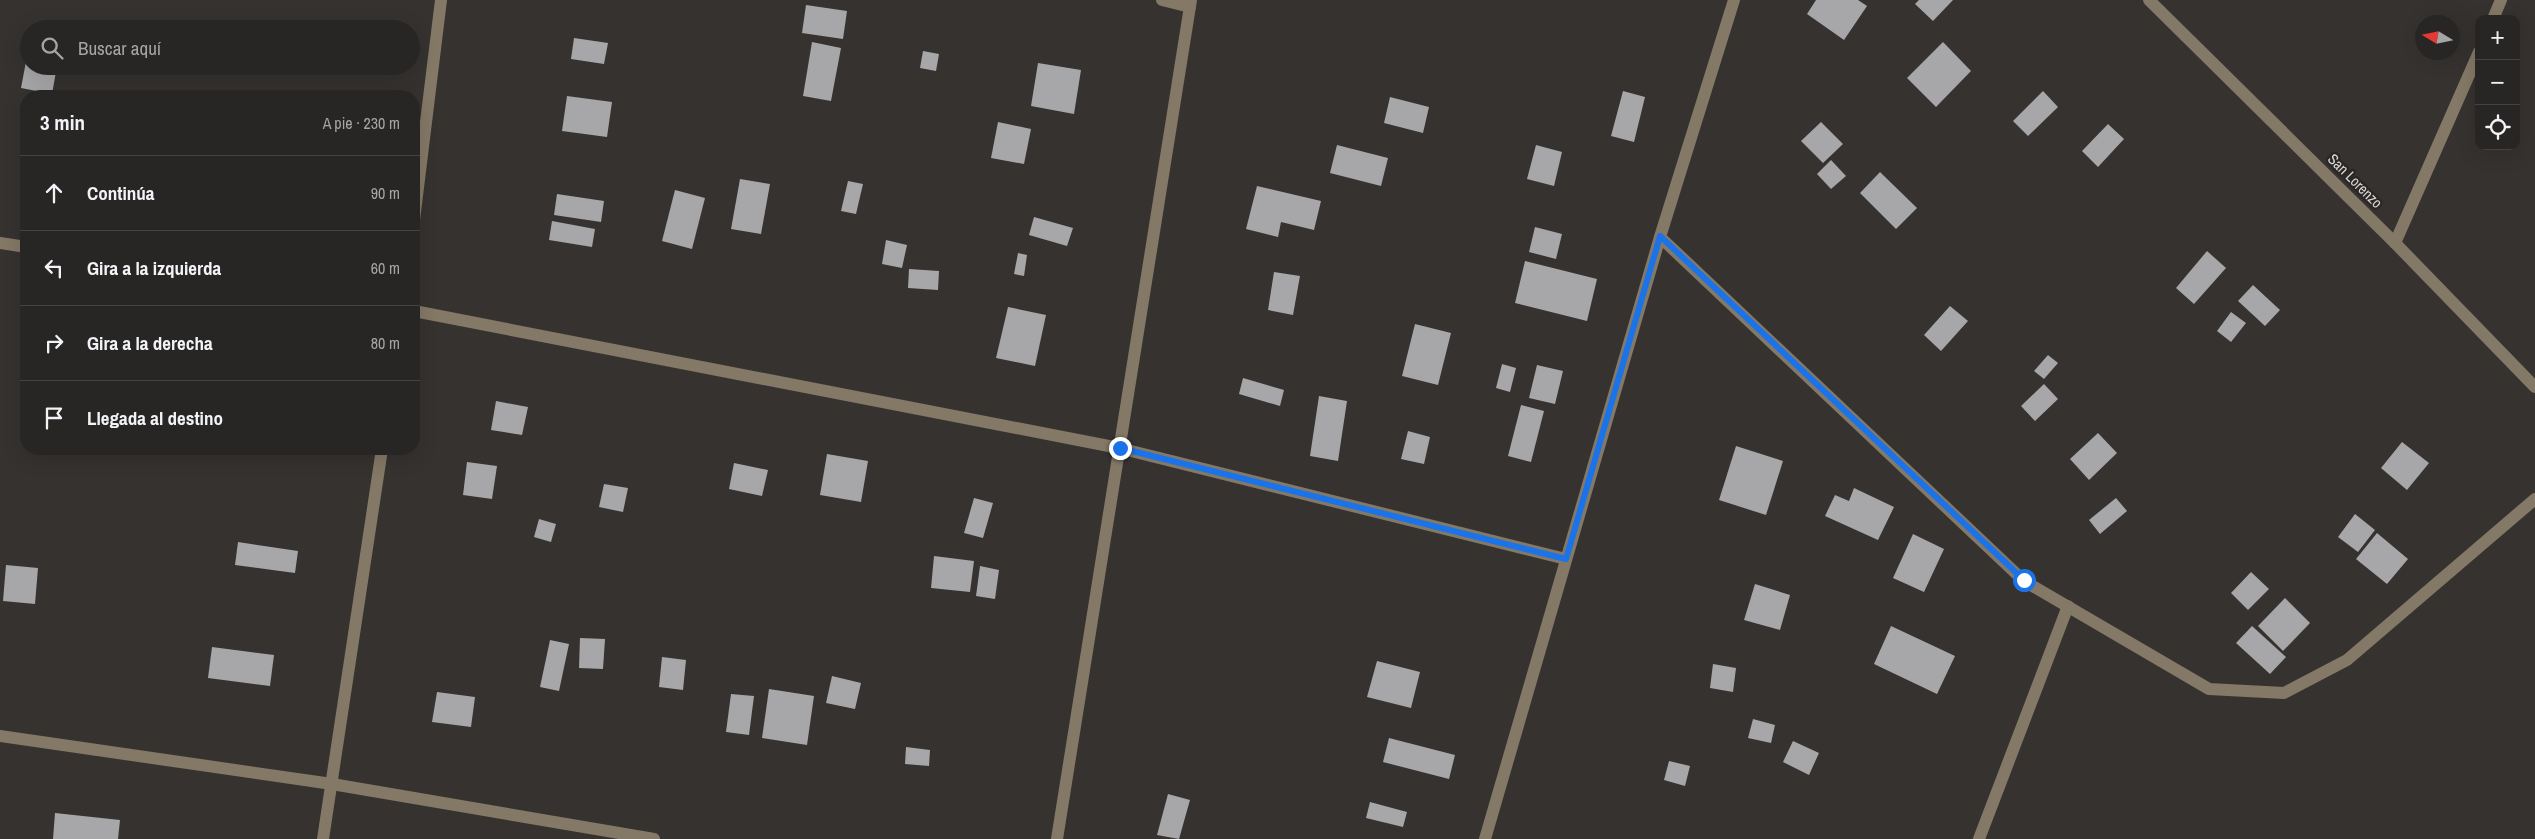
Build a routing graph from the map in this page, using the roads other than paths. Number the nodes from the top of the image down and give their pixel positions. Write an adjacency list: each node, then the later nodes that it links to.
1 (440, 0): 9 (street)
2 (1162, 0): 6 (street)
3 (1734, 0): 10 (street)
4 (2149, 0): 12 (street, San Lorenzo)
5 (2501, 0): 7 (street)
6 (1191, 3): 16 (street)
7 (2495, 15)
8 (2475, 60): 12 (street)
9 (420, 169)
10 (1660, 236): 19 (street); 20 (street)
11 (0, 243): 13 (street)
12 (2395, 243): 15 (street, San Lorenzo)
13 (20, 246)
14 (420, 312): 16 (street)
15 (2535, 387)
16 (1120, 448): 19 (street); 25 (street)
17 (381, 455): 22 (street)
18 (2535, 499): 20 (street)
19 (1566, 559): 26 (street)
20 (2068, 606): 27 (street)
21 (0, 736): 22 (street)
22 (332, 784): 23 (street); 24 (street)
23 (322, 839)
24 (654, 839)
25 (1057, 839)
26 (1485, 839)
27 (1979, 839)

